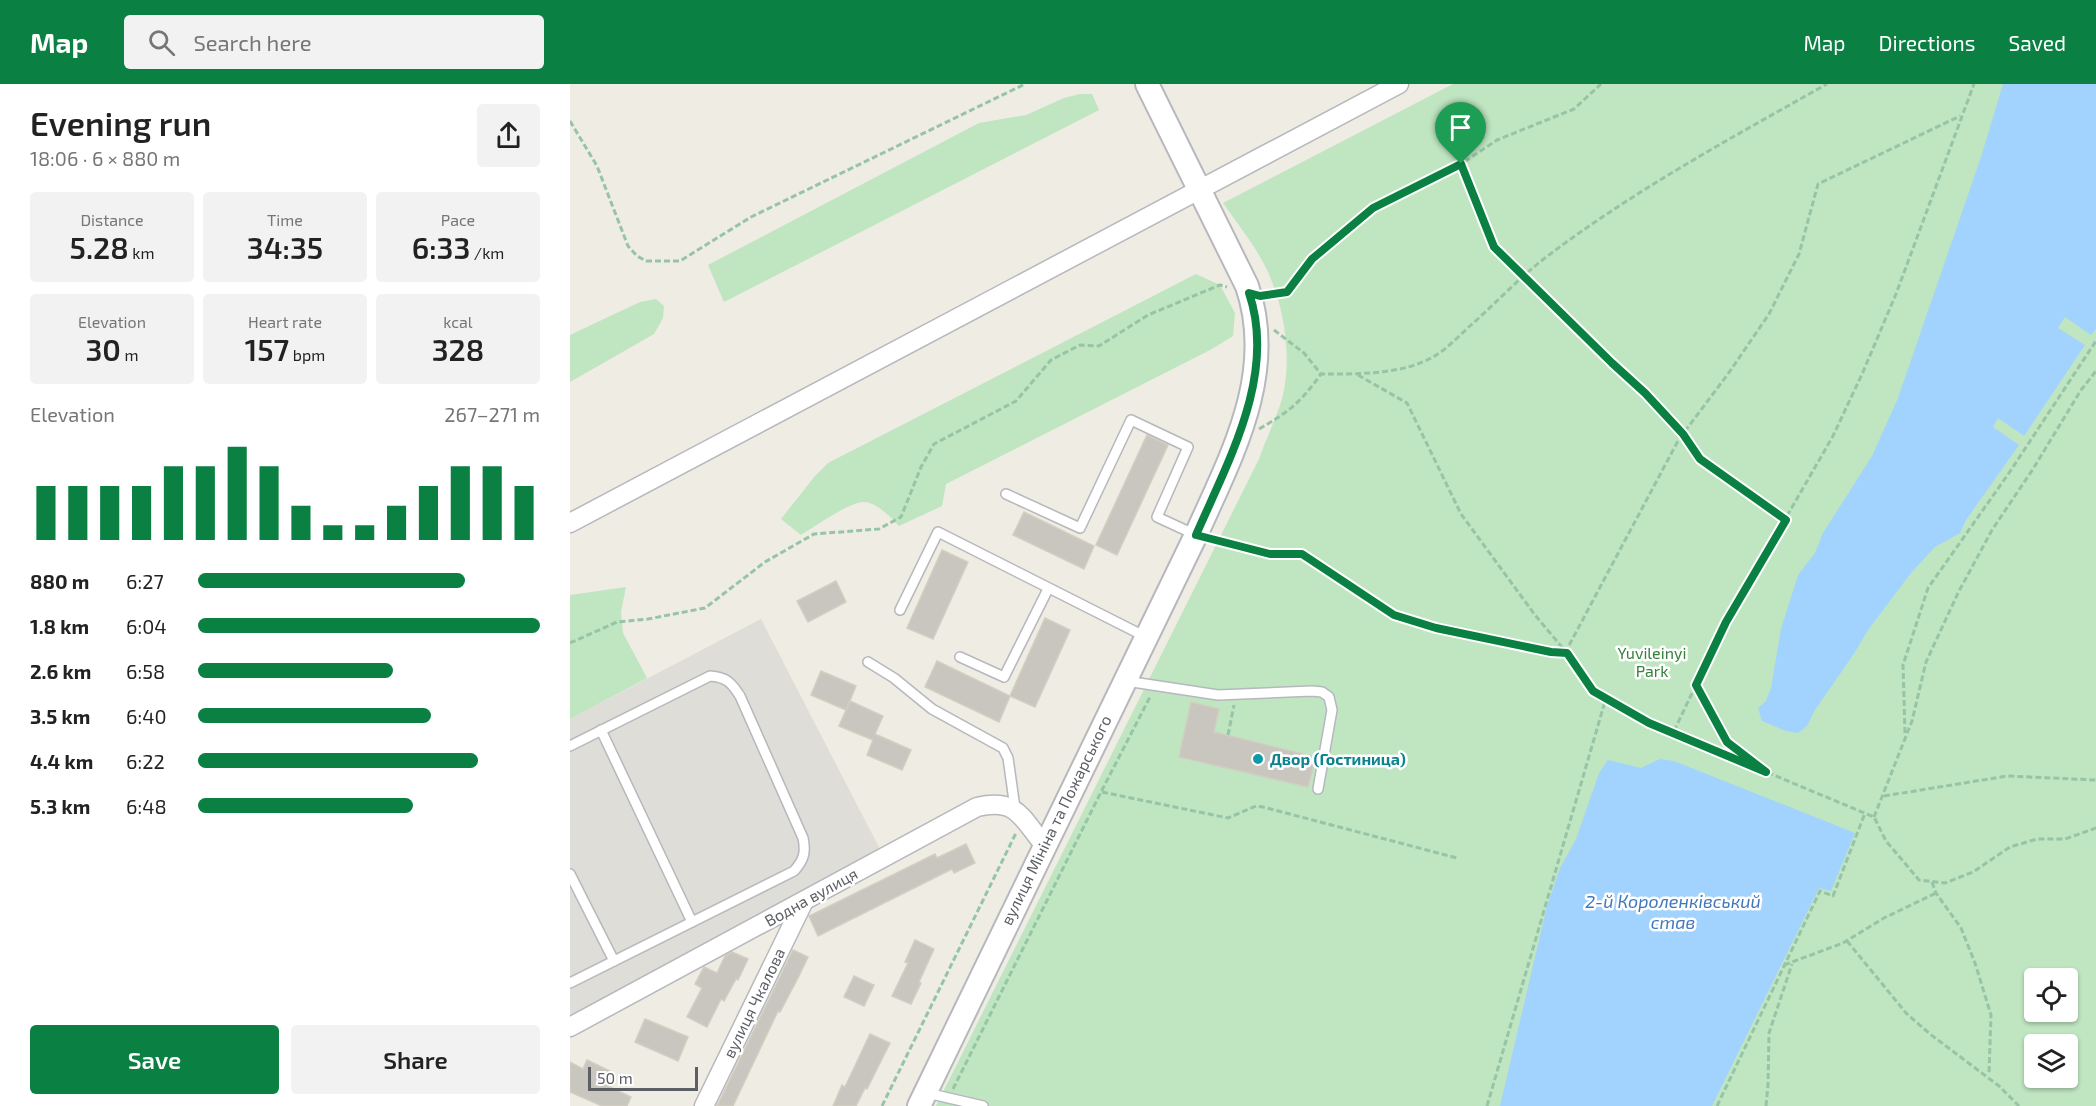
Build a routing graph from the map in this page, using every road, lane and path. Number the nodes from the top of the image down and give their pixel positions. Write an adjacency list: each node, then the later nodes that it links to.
1 (1025, 84): 8 (path)
2 (1147, 84): 10 (street, вулиця Мініна та Пожарського)
3 (1398, 84): 10 (street)
4 (1601, 84): 9 (path)
5 (1827, 84): 11 (path)
6 (1974, 84): 7 (path)
7 (1960, 116): 18 (path); 21 (path)
8 (570, 121)
9 (1461, 164): 11 (path); 12 (path)
10 (1200, 189): 12 (street, вулиця Мініна та Пожарського); 22 (street)
11 (1524, 276): 17 (path); 18 (path)
12 (1249, 293): 13 (street, вулиця Мініна та Пожарського); 27 (path)
13 (1256, 317): 16 (path); 19 (street, вулиця Мініна та Пожарського)
14 (2096, 341): 39 (path)
15 (2096, 371): 39 (path)
16 (1322, 374): 17 (path); 19 (path)
17 (1357, 374): 28 (path)
18 (1683, 434): 21 (path); 28 (path)
19 (1237, 441): 23 (street, вулиця Мініна та Пожарського)
20 (1006, 494): 23 (lane)
21 (1786, 520): 32 (path)
22 (570, 523)
23 (1196, 535): 26 (street, вулиця Мініна та Пожарського); 28 (path)
24 (1048, 589): 25 (lane); 26 (lane); 29 (lane)
25 (900, 610)
26 (1146, 637): 31 (street, вулиця Мініна та Пожарського)
27 (570, 643)
28 (1567, 653): 35 (path)
29 (960, 657)
30 (868, 662): 46 (lane)
31 (1124, 681): 33 (lane); 50 (street, вулиця Мініна та Пожарського)
32 (1696, 685): 37 (path); 41 (path)
33 (1156, 686): 34 (lane); 44 (path)
34 (1235, 695): 38 (path); 43 (lane)
35 (1606, 698): 37 (path); 69 (path)
36 (601, 730): 40 (lane); 56 (lane); 56 (lane)
37 (1674, 732): 41 (path)
38 (1228, 735)
39 (1906, 736): 45 (path)
40 (570, 746)
41 (1766, 772): 47 (path)
42 (2096, 780): 45 (path)
43 (1318, 789)
44 (1101, 792): 51 (path); 64 (path)
45 (1882, 796): 48 (path)
46 (1019, 813): 50 (street); 55 (street, Водна вулиця); 67 (path)
47 (1865, 813): 48 (path); 60 (path)
48 (1874, 817): 53 (path)
49 (2096, 828): 53 (path)
50 (1044, 845): 65 (street, вулиця Мініна та Пожарського)
51 (1457, 858)
52 (570, 874): 58 (lane)
53 (1932, 882): 54 (path)
54 (1936, 893): 57 (path); 63 (path)
55 (804, 901): 62 (street, Водна вулиця); 66 (street, вулиця Чкалова)
56 (692, 922): 58 (lane)
57 (1847, 941): 59 (path); 72 (path)
58 (614, 961): 61 (lane)
59 (1792, 964): 60 (path); 71 (path)
60 (1784, 965): 70 (path)
61 (570, 983)
62 (570, 1027)
63 (1989, 1073)
64 (948, 1098): 65 (lane); 68 (lane)
65 (922, 1099)
66 (704, 1106)
67 (882, 1106)
68 (983, 1106)
69 (1487, 1106)
70 (1717, 1106)
71 (1766, 1106)
72 (2019, 1106)

